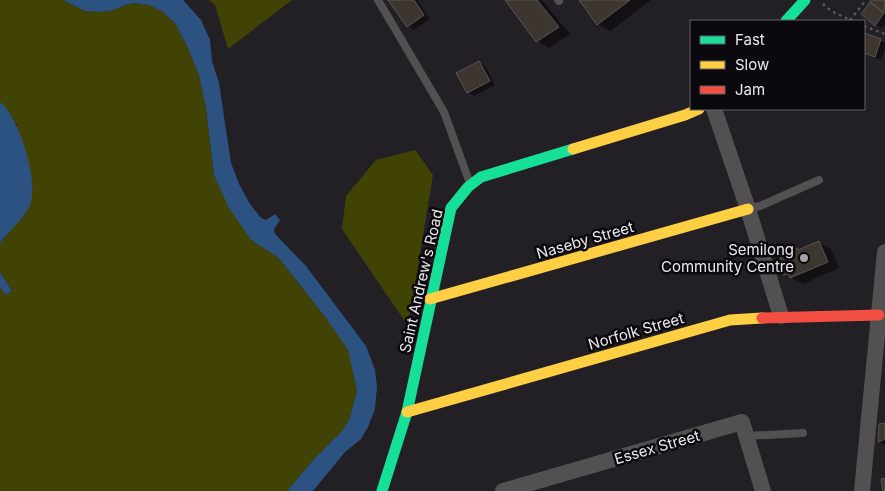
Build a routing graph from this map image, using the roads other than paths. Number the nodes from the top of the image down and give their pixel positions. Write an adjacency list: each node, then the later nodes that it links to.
1 (378, 0): 7 (lane)
2 (799, 2): 3 (street)
3 (787, 20)
4 (695, 110): 7 (street, Saint Andrew's Road)
5 (714, 110): 8 (street)
6 (819, 180): 8 (lane)
7 (470, 183): 11 (street, Saint Andrew's Road)
8 (748, 209): 11 (street, Naseby Street); 12 (street)
9 (885, 252): 10 (street)
10 (884, 291): 13 (street)
11 (430, 299): 15 (street, Saint Andrew's Road)
12 (781, 316): 13 (street, Norfolk Street); 15 (street, Norfolk Street)
13 (879, 316): 14 (street)
14 (877, 409): 21 (street)
15 (407, 412): 18 (street, Saint Andrew's Road)
16 (803, 434): 17 (lane)
17 (746, 436): 19 (street, Essex Street); 20 (street)
18 (382, 491)
19 (503, 491)
20 (763, 491)
21 (862, 491)

